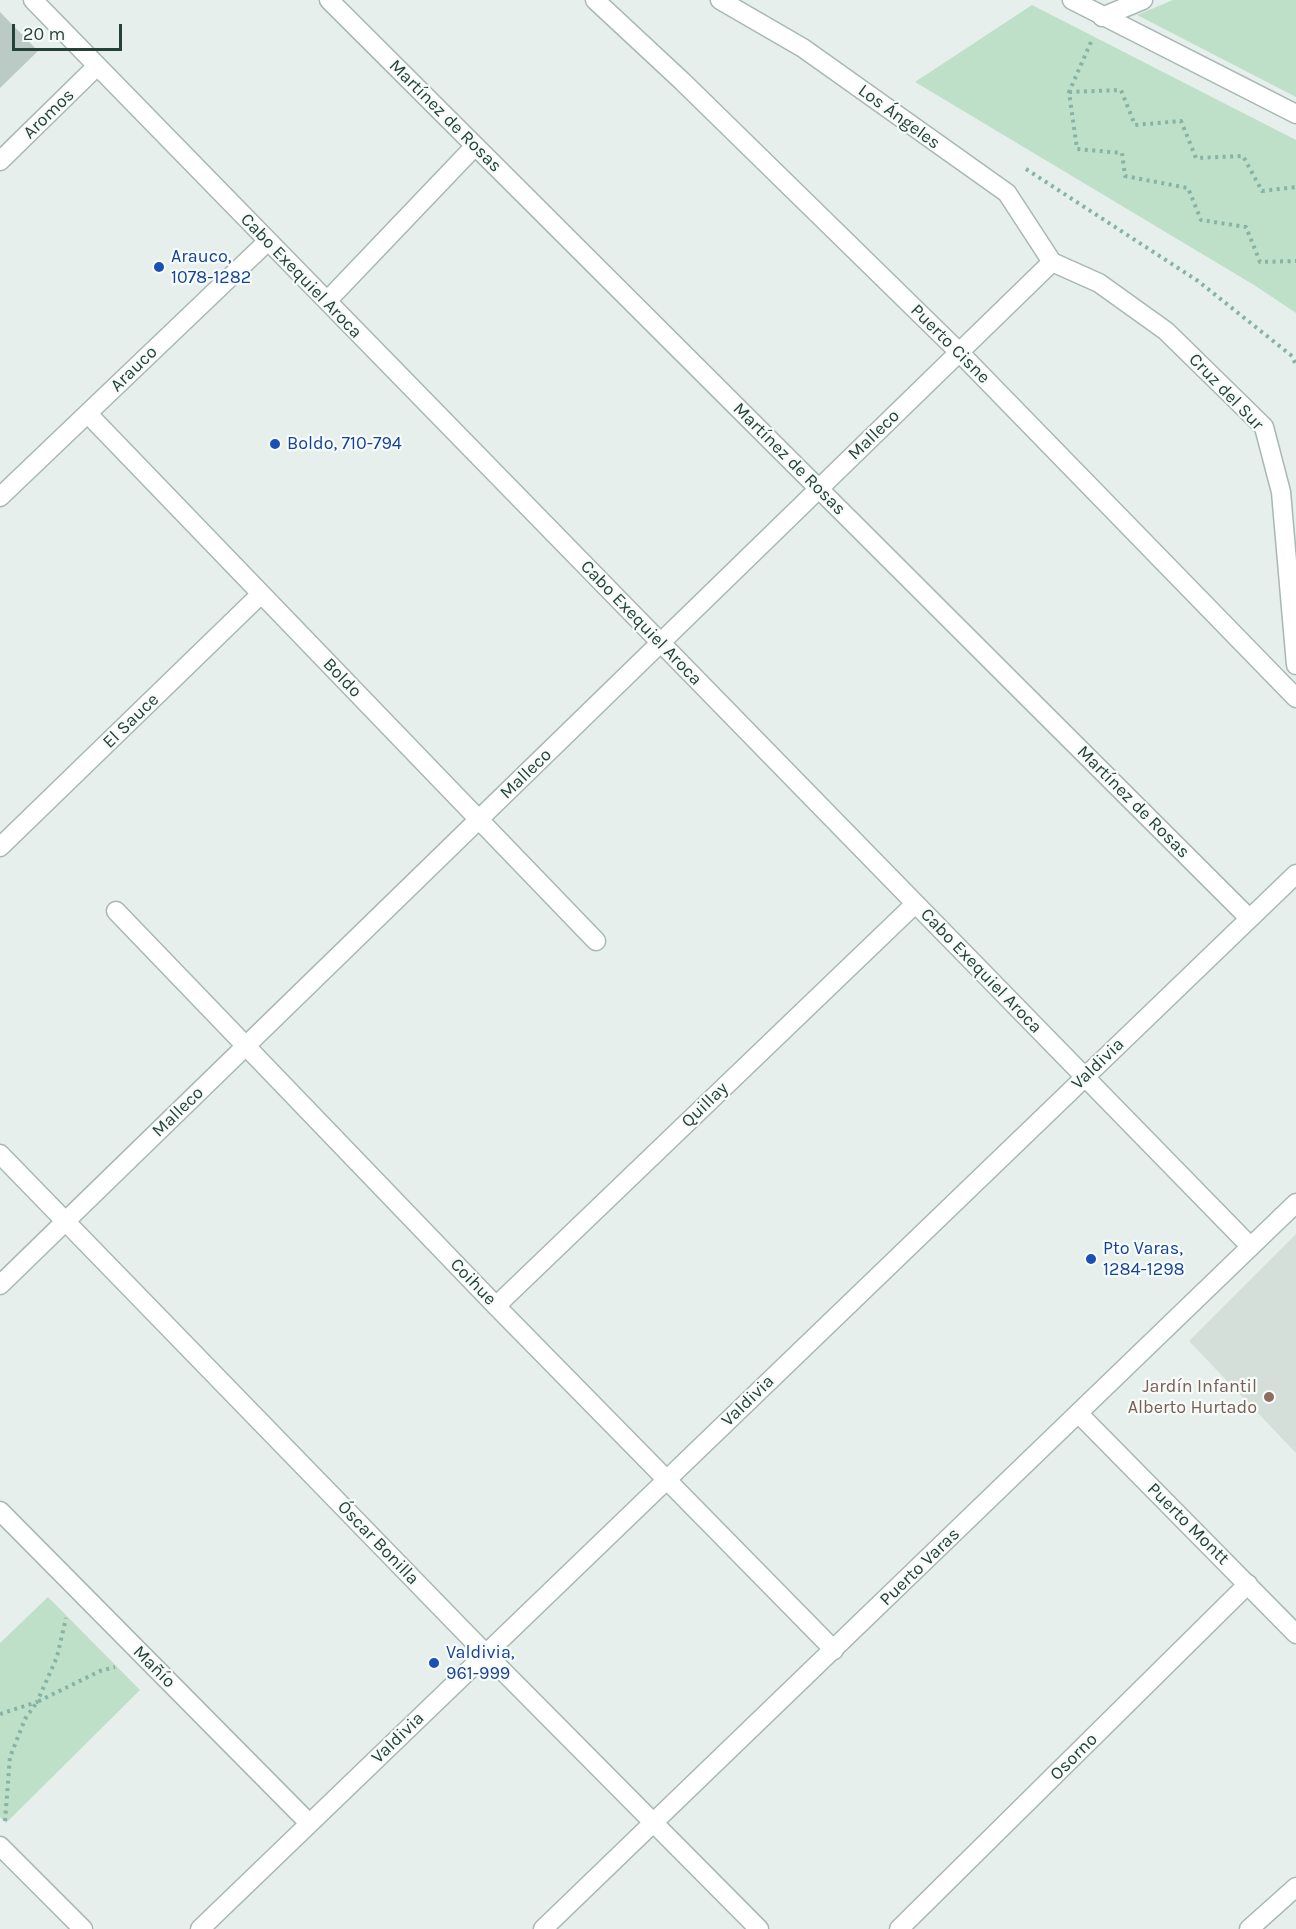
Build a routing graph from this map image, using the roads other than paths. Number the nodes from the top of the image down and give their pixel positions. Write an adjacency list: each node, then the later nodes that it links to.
1 (33, 0): 8 (street, Cabo Exequiel Aroca)
2 (329, 0): 10 (street, Martínez de Rosas)
3 (595, 0): 15 (street, Puerto Cisne)
4 (720, 0): 13 (street, Los Ángeles)
5 (1072, 0): 7 (street)
6 (1143, 0): 7 (street)
7 (1102, 17): 9 (street)
8 (98, 66): 11 (street, Aromos); 12 (street, Cabo Exequiel Aroca)
9 (1296, 114)
10 (475, 146): 14 (street); 17 (street, Martínez de Rosas)
11 (0, 161)
12 (268, 242): 14 (street, Cabo Exequiel Aroca); 16 (street, Arauco)
13 (1052, 262): 15 (street, Malleco); 21 (street, Cruz del Sur)
14 (327, 302): 20 (street, Cabo Exequiel Aroca)
15 (959, 352): 17 (street, Malleco); 22 (street, Puerto Cisne)
16 (88, 414): 18 (street, Arauco); 19 (street, Boldo)
17 (819, 489): 20 (street, Malleco); 28 (street, Martínez de Rosas)
18 (0, 497)
19 (261, 594): 23 (street, Boldo); 24 (street, El Sauce)
20 (660, 643): 23 (street, Malleco); 26 (street, Cabo Exequiel Aroca)
21 (1296, 665)
22 (1296, 698)
23 (479, 819): 29 (street, Boldo); 30 (street, Malleco)
24 (0, 847)
25 (1296, 874): 28 (street, Valdivia)
26 (915, 904): 31 (street, Cabo Exequiel Aroca); 37 (street, Quillay)
27 (116, 911): 30 (street, Coihue)
28 (1249, 918): 31 (street, Valdivia)
29 (596, 941)
30 (245, 1047): 34 (street, Malleco); 37 (street, Coihue)
31 (1085, 1077): 35 (street, Cabo Exequiel Aroca); 39 (street, Valdivia)
32 (0, 1154): 34 (street, Óscar Bonilla)
33 (1296, 1203): 35 (street, Puerto Varas)
34 (66, 1222): 36 (street, Malleco); 44 (street, Óscar Bonilla)
35 (1250, 1246): 38 (street, Puerto Varas)
36 (0, 1285)
37 (496, 1306): 39 (street, Coihue)
38 (1079, 1414): 41 (street, Puerto Montt); 43 (street, Puerto Varas)
39 (666, 1480): 43 (street, Coihue); 44 (street, Valdivia)
40 (0, 1511): 45 (street, Mañío)
41 (1248, 1584): 42 (street, Puerto Montt); 53 (street, Osorno)
42 (1296, 1634)
43 (834, 1650): 46 (street, Puerto Varas)
44 (486, 1654): 45 (street, Valdivia); 46 (street, Óscar Bonilla)
45 (309, 1822): 50 (street, Valdivia)
46 (653, 1823): 51 (street, Puerto Varas); 52 (street, Óscar Bonilla)
47 (1, 1847): 49 (street)
48 (1296, 1887): 54 (street)
49 (83, 1929)
50 (201, 1929)
51 (543, 1929)
52 (759, 1929)
53 (899, 1929)
54 (1249, 1929)

